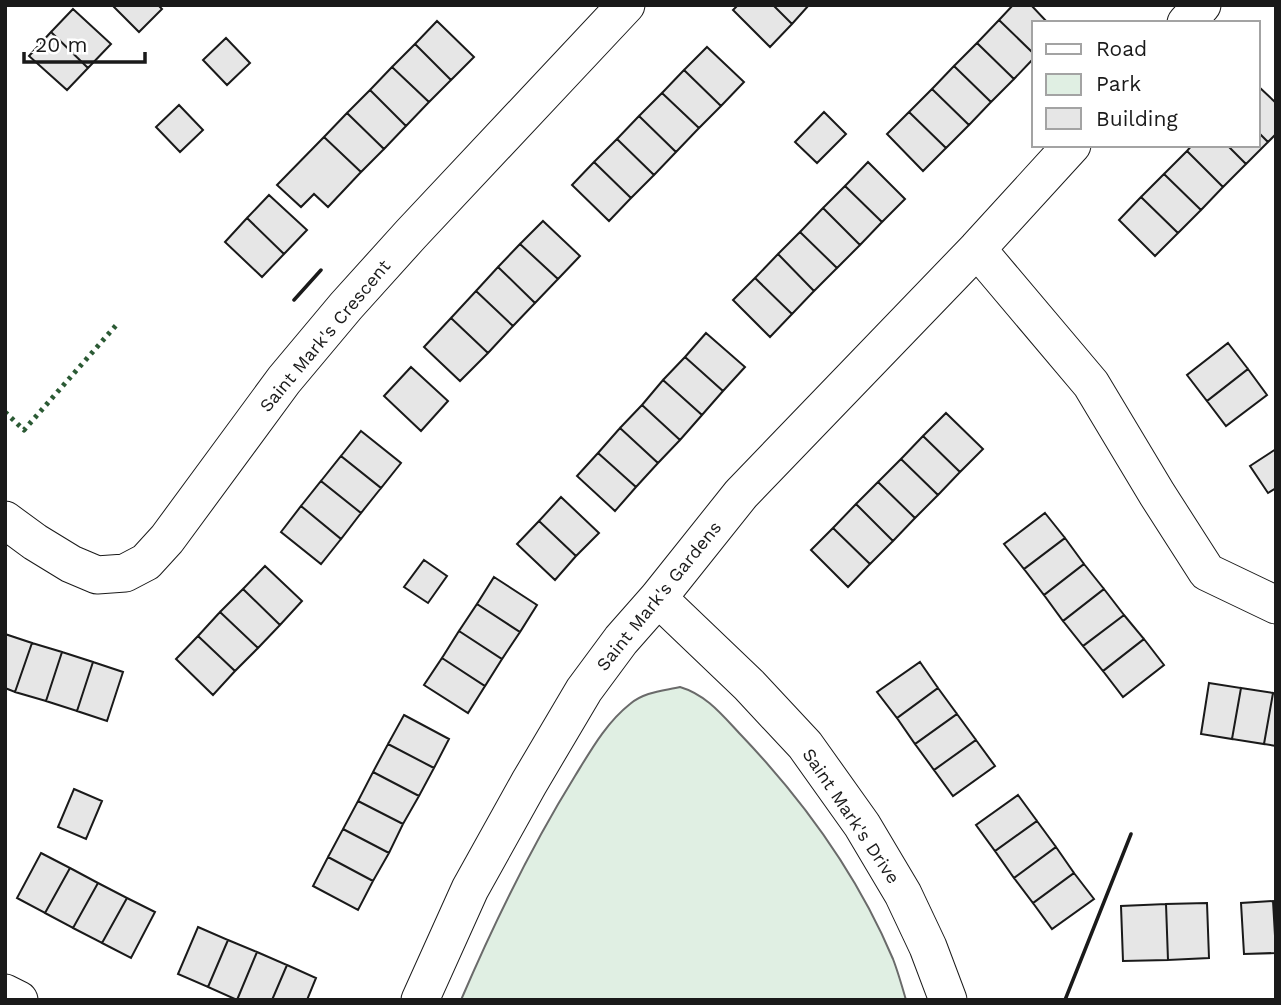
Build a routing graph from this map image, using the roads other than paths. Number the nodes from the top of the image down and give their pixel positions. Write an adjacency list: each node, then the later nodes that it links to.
1 (626, 5): 6 (street, Saint Mark's Crescent)
2 (1202, 5): 3 (street)
3 (1188, 21)
4 (1070, 147): 5 (street, Saint Mark's Gardens)
5 (977, 249): 7 (street, Saint Mark's Gardens); 8 (street)
6 (5, 520)
7 (658, 598): 11 (street, Saint Mark's Gardens); 12 (street, Saint Mark's Drive)
8 (1276, 605)
9 (5, 993): 10 (street)
10 (19, 1000)
11 (420, 1000)
12 (948, 1000)

